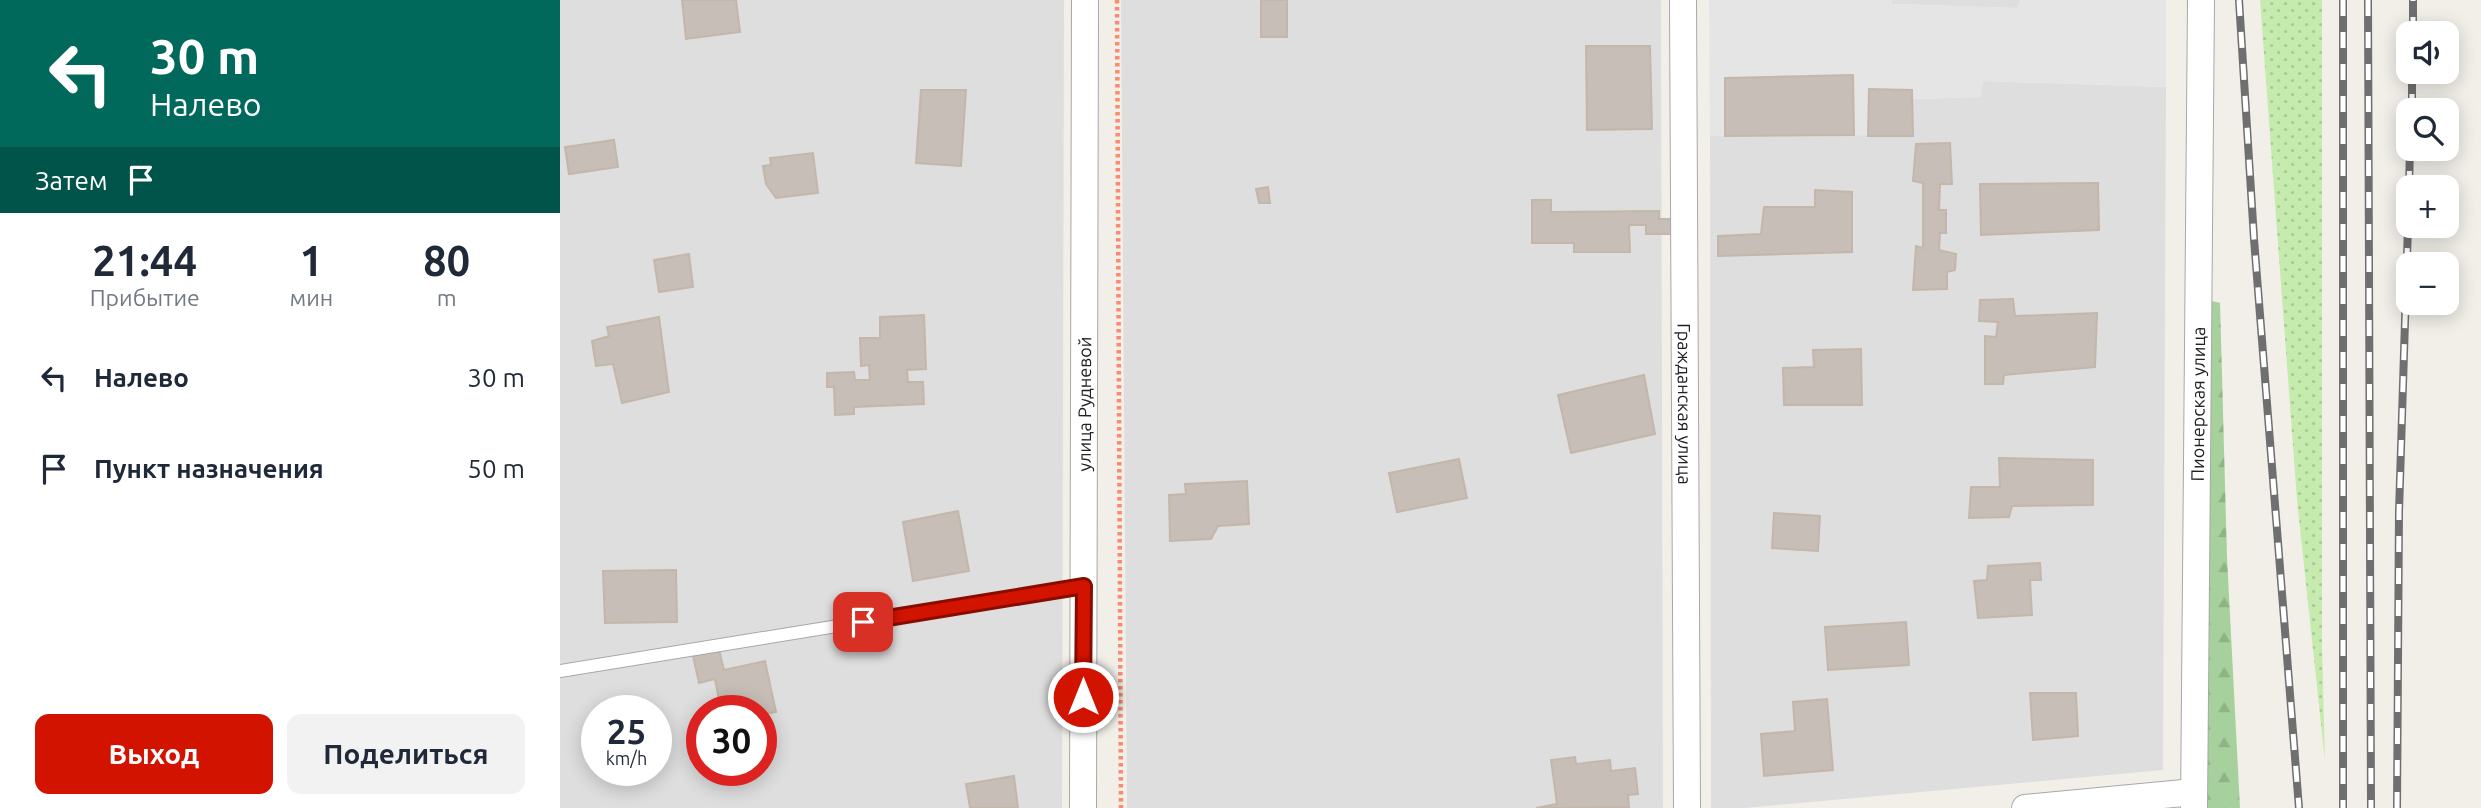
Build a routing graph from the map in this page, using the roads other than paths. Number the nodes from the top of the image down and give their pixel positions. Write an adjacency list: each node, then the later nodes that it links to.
1 (1085, 0): 4 (street, улица Рудневой)
2 (1683, 0): 8 (street, Гражданская улица)
3 (2202, 0): 6 (street, Пионерская улица)
4 (1084, 586): 5 (lane); 7 (street, улица Рудневой)
5 (560, 671)
6 (2194, 800): 9 (street)
7 (1083, 808)
8 (1687, 808)
9 (2025, 808)

